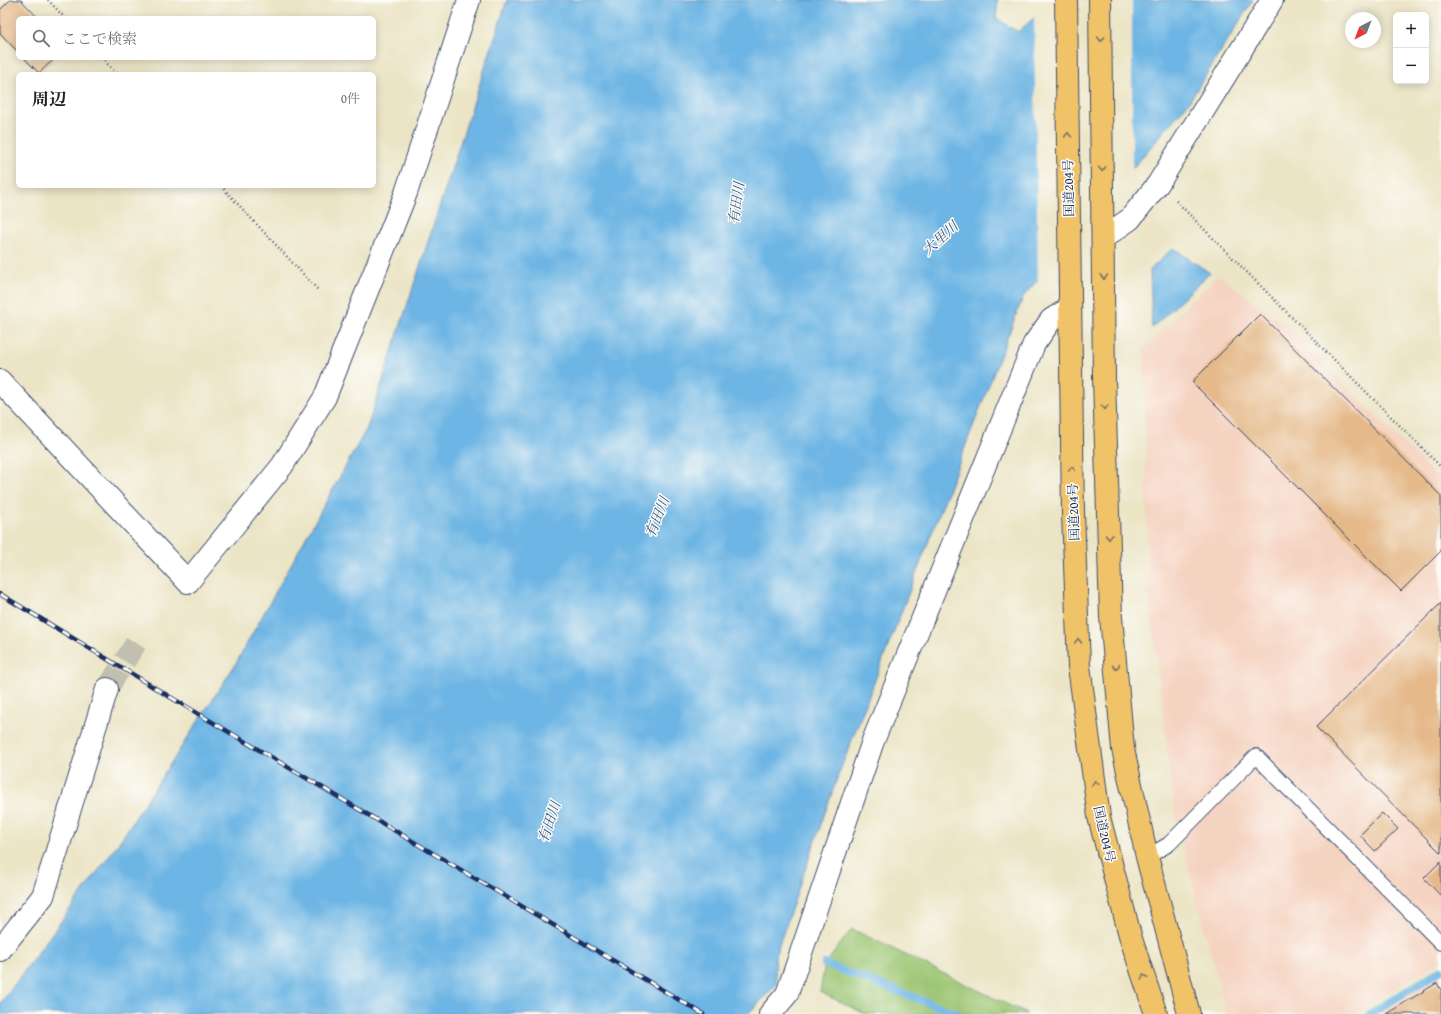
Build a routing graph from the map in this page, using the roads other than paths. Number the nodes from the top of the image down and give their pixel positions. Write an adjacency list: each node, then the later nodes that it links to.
1 (1066, 0): 6 (highway, 国道204号, one-way to 1)
2 (1100, 0): 5 (highway, one-way to 5)
3 (1272, 0): 5 (street)
4 (462, 3): 7 (street)
5 (1103, 238): 9 (highway, one-way to 9)
6 (1070, 308): 12 (street); 13 (highway, 国道204号, one-way to 6)
7 (0, 381)
8 (107, 689): 11 (street)
9 (1147, 857): 10 (lane); 14 (highway)
10 (1441, 943)
11 (0, 950)
12 (770, 1014)
13 (1156, 1014)
14 (1189, 1014)

